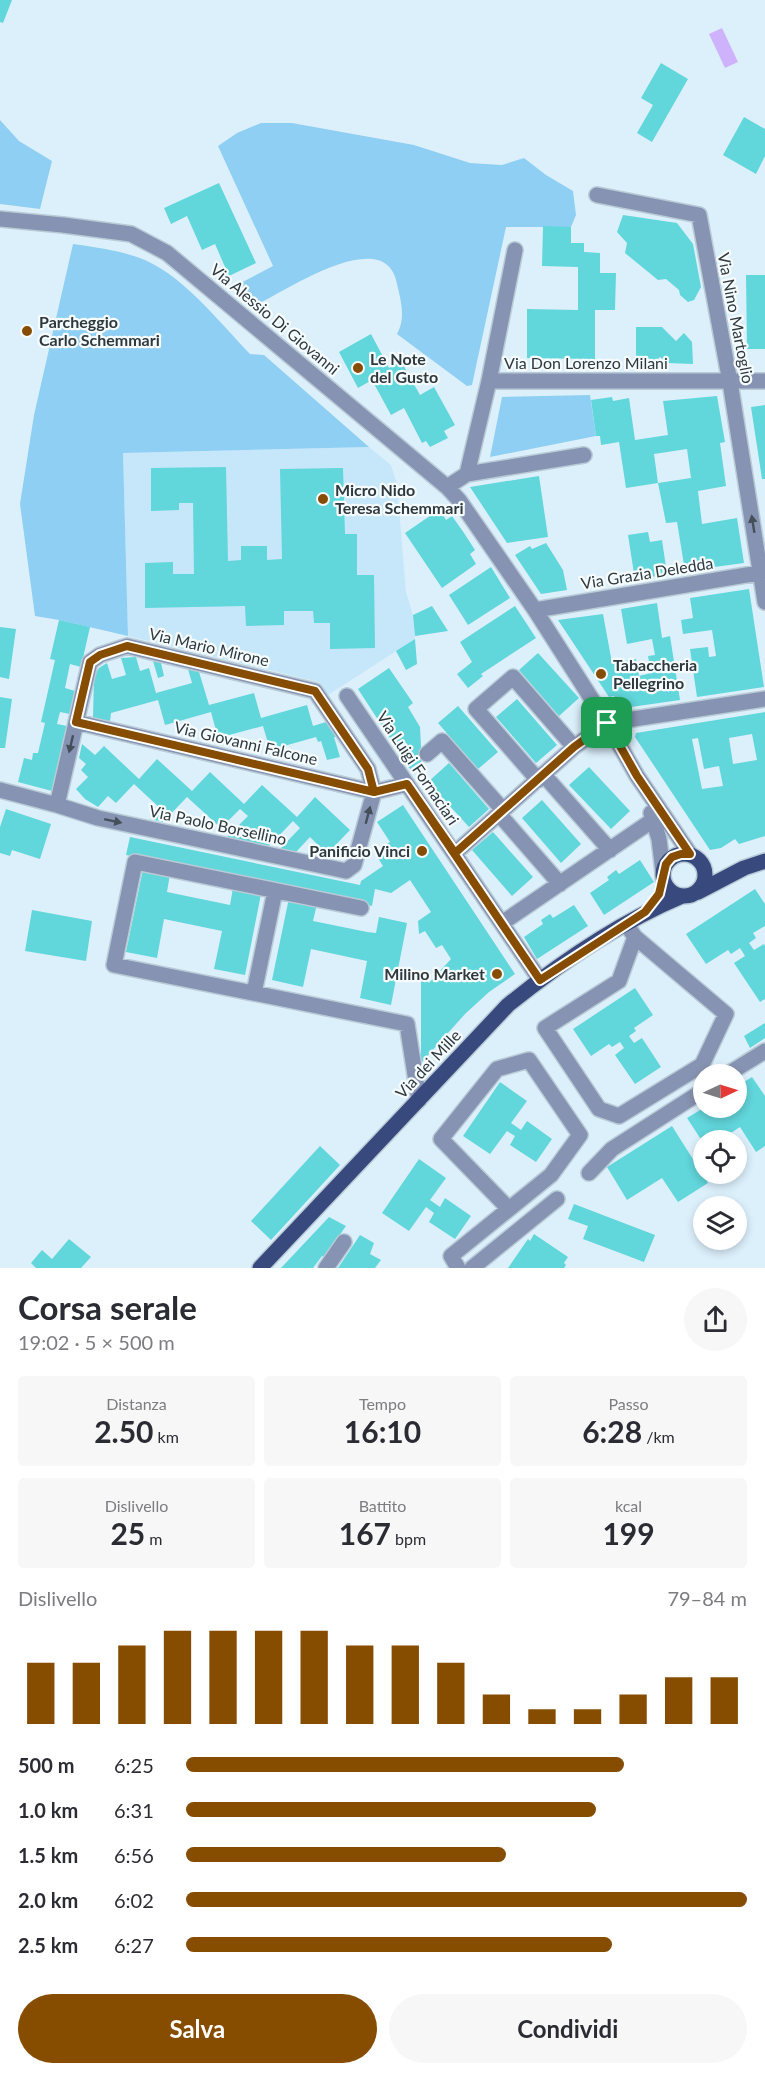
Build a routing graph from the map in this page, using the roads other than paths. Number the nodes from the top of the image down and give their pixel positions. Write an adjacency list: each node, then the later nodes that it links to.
1 (597, 195): 6 (street, Via Nino Martoglio)
2 (0, 219): 9 (street, Via Alessio Di Giovanni)
3 (515, 250): 4 (street)
4 (489, 381): 6 (street, Via Don Lorenzo Milani); 8 (street, Via Don Lorenzo Milani)
5 (765, 381): 6 (street, Via Don Lorenzo Milani)
6 (730, 382): 10 (street, Via Nino Martoglio, one-way to 6)
7 (584, 455): 8 (street)
8 (467, 474): 9 (street)
9 (447, 487): 12 (street, Via Alessio Di Giovanni)
10 (763, 573): 11 (street, Via Nino Martoglio); 12 (street, Via Grazia Deledda)
11 (765, 602)
12 (535, 610): 16 (street, Via Alessio Di Giovanni)
13 (347, 696): 21 (street, Via Luigi Fornaciari)
14 (765, 699): 16 (street)
15 (76, 722): 23 (street, Via Giovanni Falcone); 23 (street, Via Mario Mirone); 24 (street, Via Mario Mirone, one-way to 24)
16 (607, 723): 17 (street); 19 (street, Via Alessio Di Giovanni)
17 (574, 747): 20 (street); 20 (street)
18 (428, 754): 25 (street)
19 (637, 776): 26 (street); 29 (street)
20 (541, 777): 25 (street); 27 (street)
21 (407, 784): 23 (street, Via Giovanni Falcone); 28 (street, Via Luigi Fornaciari)
22 (0, 790): 24 (street, Via Paolo Borsellino)
23 (374, 792): 24 (street, Via Paolo Borsellino, one-way to 23)
24 (57, 804)
25 (501, 812): 28 (street); 34 (street)
26 (654, 820): 27 (street); 33 (street)
27 (610, 850): 34 (street)
28 (455, 853): 40 (street, Via Luigi Fornaciari)
29 (690, 854): 31 (main road); 33 (main road)
30 (765, 861): 32 (main road)
31 (704, 867): 32 (main road); 36 (main road)
32 (744, 868): 36 (main road)
33 (663, 876): 37 (main road); 39 (main road)
34 (560, 884): 40 (street)
35 (275, 891): 38 (street); 44 (street); 44 (street)
36 (698, 892): 37 (main road)
37 (682, 896): 39 (main road, Via dei Mille)
38 (361, 908)
39 (645, 912): 41 (main road, Via dei Mille)
40 (502, 923): 43 (street, Via Luigi Fornaciari)
41 (626, 924): 42 (street); 43 (main road, Via dei Mille)
42 (635, 937): 42 (street)
43 (540, 980): 48 (main road, Via dei Mille)
44 (254, 993): 48 (street)
45 (765, 1051): 46 (street)
46 (744, 1064)
47 (693, 1097): 49 (street)
48 (419, 1100): 53 (main road, Via dei Mille)
49 (589, 1173)
50 (557, 1199): 56 (street)
51 (509, 1209): 51 (street); 55 (street)
52 (344, 1242): 54 (street)
53 (261, 1268)
54 (326, 1268)
55 (458, 1268)
56 (472, 1268)

